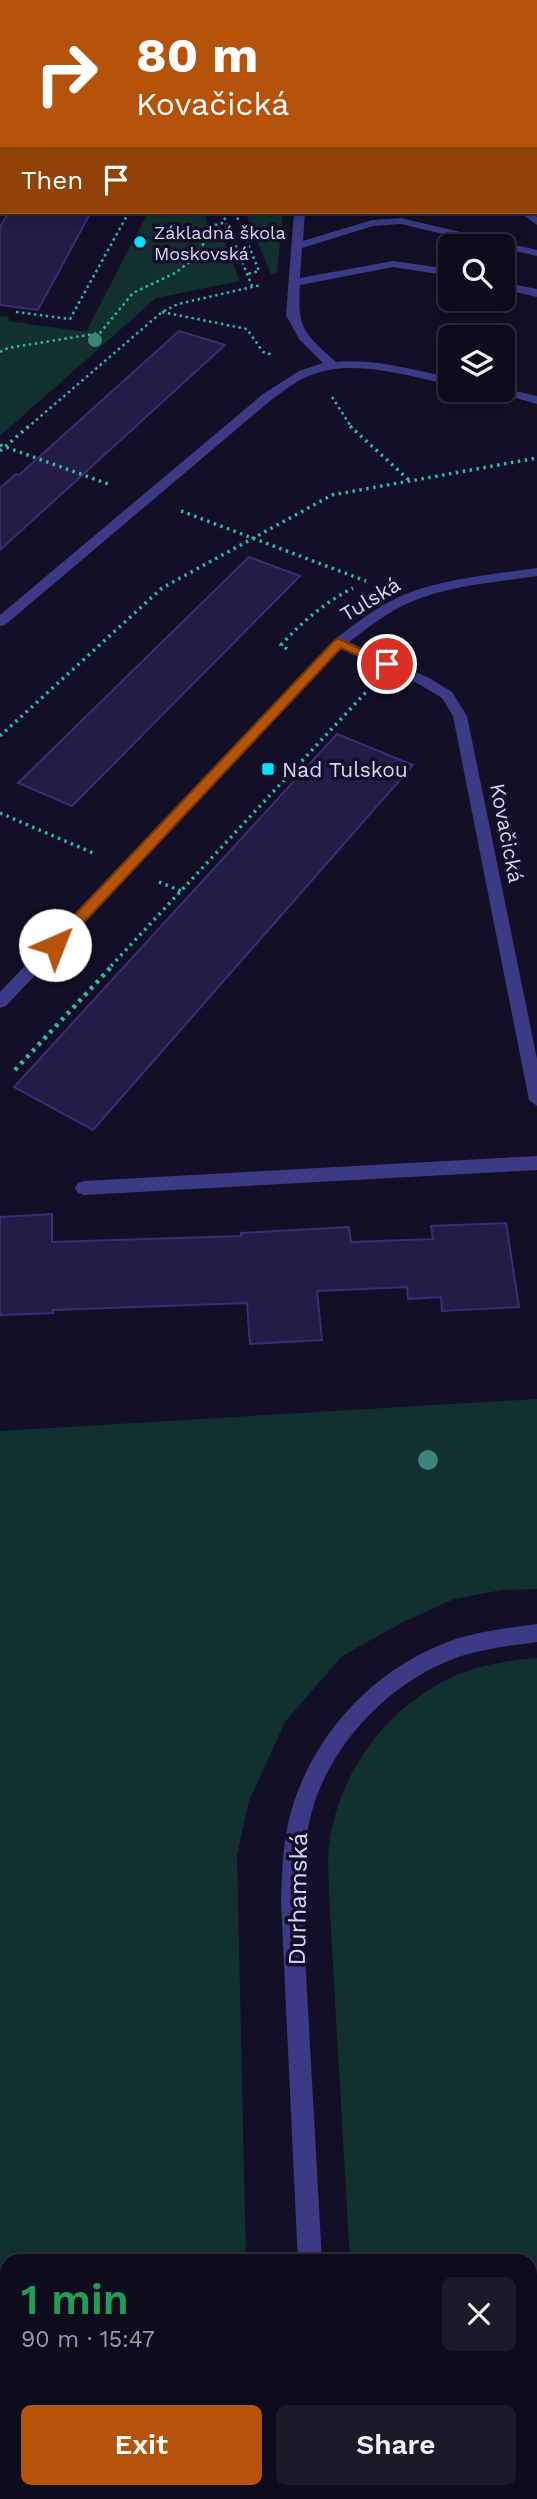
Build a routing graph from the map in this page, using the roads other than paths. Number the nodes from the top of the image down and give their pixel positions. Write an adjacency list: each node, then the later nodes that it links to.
1 (299, 214): 2 (street)
2 (297, 246): 3 (street); 5 (street)
3 (537, 253)
4 (438, 271): 5 (street)
5 (294, 283): 8 (street)
6 (515, 288): 7 (street)
7 (537, 293)
8 (332, 365): 9 (street); 13 (street)
9 (438, 379)
10 (515, 395): 11 (street)
11 (537, 400)
12 (537, 572): 14 (street, Tulská)
13 (0, 622)
14 (339, 643): 15 (street, Tulská); 16 (street, Kovačická)
15 (0, 1002)
16 (537, 1100)
17 (537, 1163): 18 (street)
18 (84, 1188)
19 (537, 1633): 20 (street, Durhamská)
20 (310, 2254)

